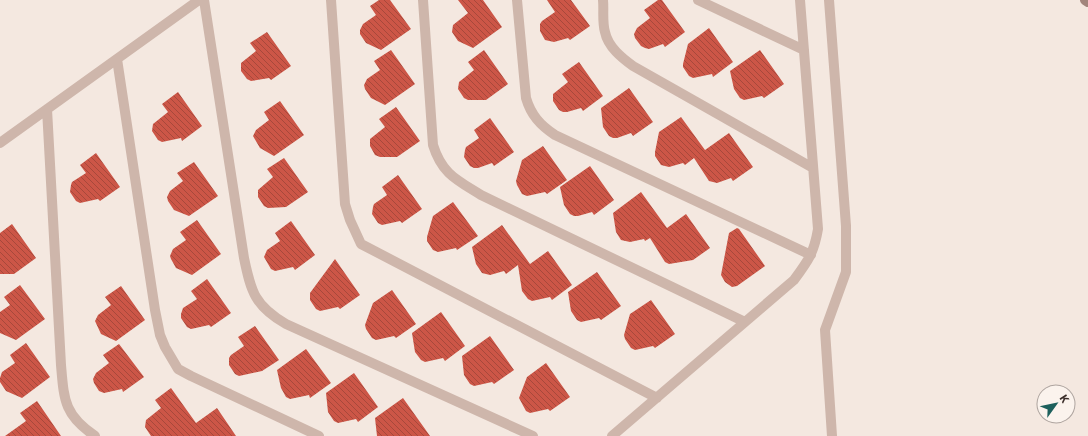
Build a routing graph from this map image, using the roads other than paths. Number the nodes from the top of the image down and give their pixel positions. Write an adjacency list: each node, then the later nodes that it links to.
1 (199, 0): 13 (street)
2 (204, 0): 22 (street)
3 (331, 0): 19 (street)
4 (423, 0): 18 (street)
5 (517, 0): 17 (street)
6 (603, 0): 16 (street)
7 (698, 0): 12 (street)
8 (800, 0): 12 (street)
9 (829, 0): 24 (street)
10 (1085, 0): 11 (main road)
11 (1088, 2)
12 (804, 50): 16 (street)
13 (117, 58): 14 (street); 21 (street)
14 (47, 109): 15 (street); 20 (street)
15 (0, 143)
16 (813, 168): 17 (street)
17 (811, 255): 18 (street)
18 (745, 322): 19 (street)
19 (657, 398): 23 (street)
20 (95, 436)
21 (318, 436)
22 (533, 436)
23 (612, 436)
24 (832, 436)

